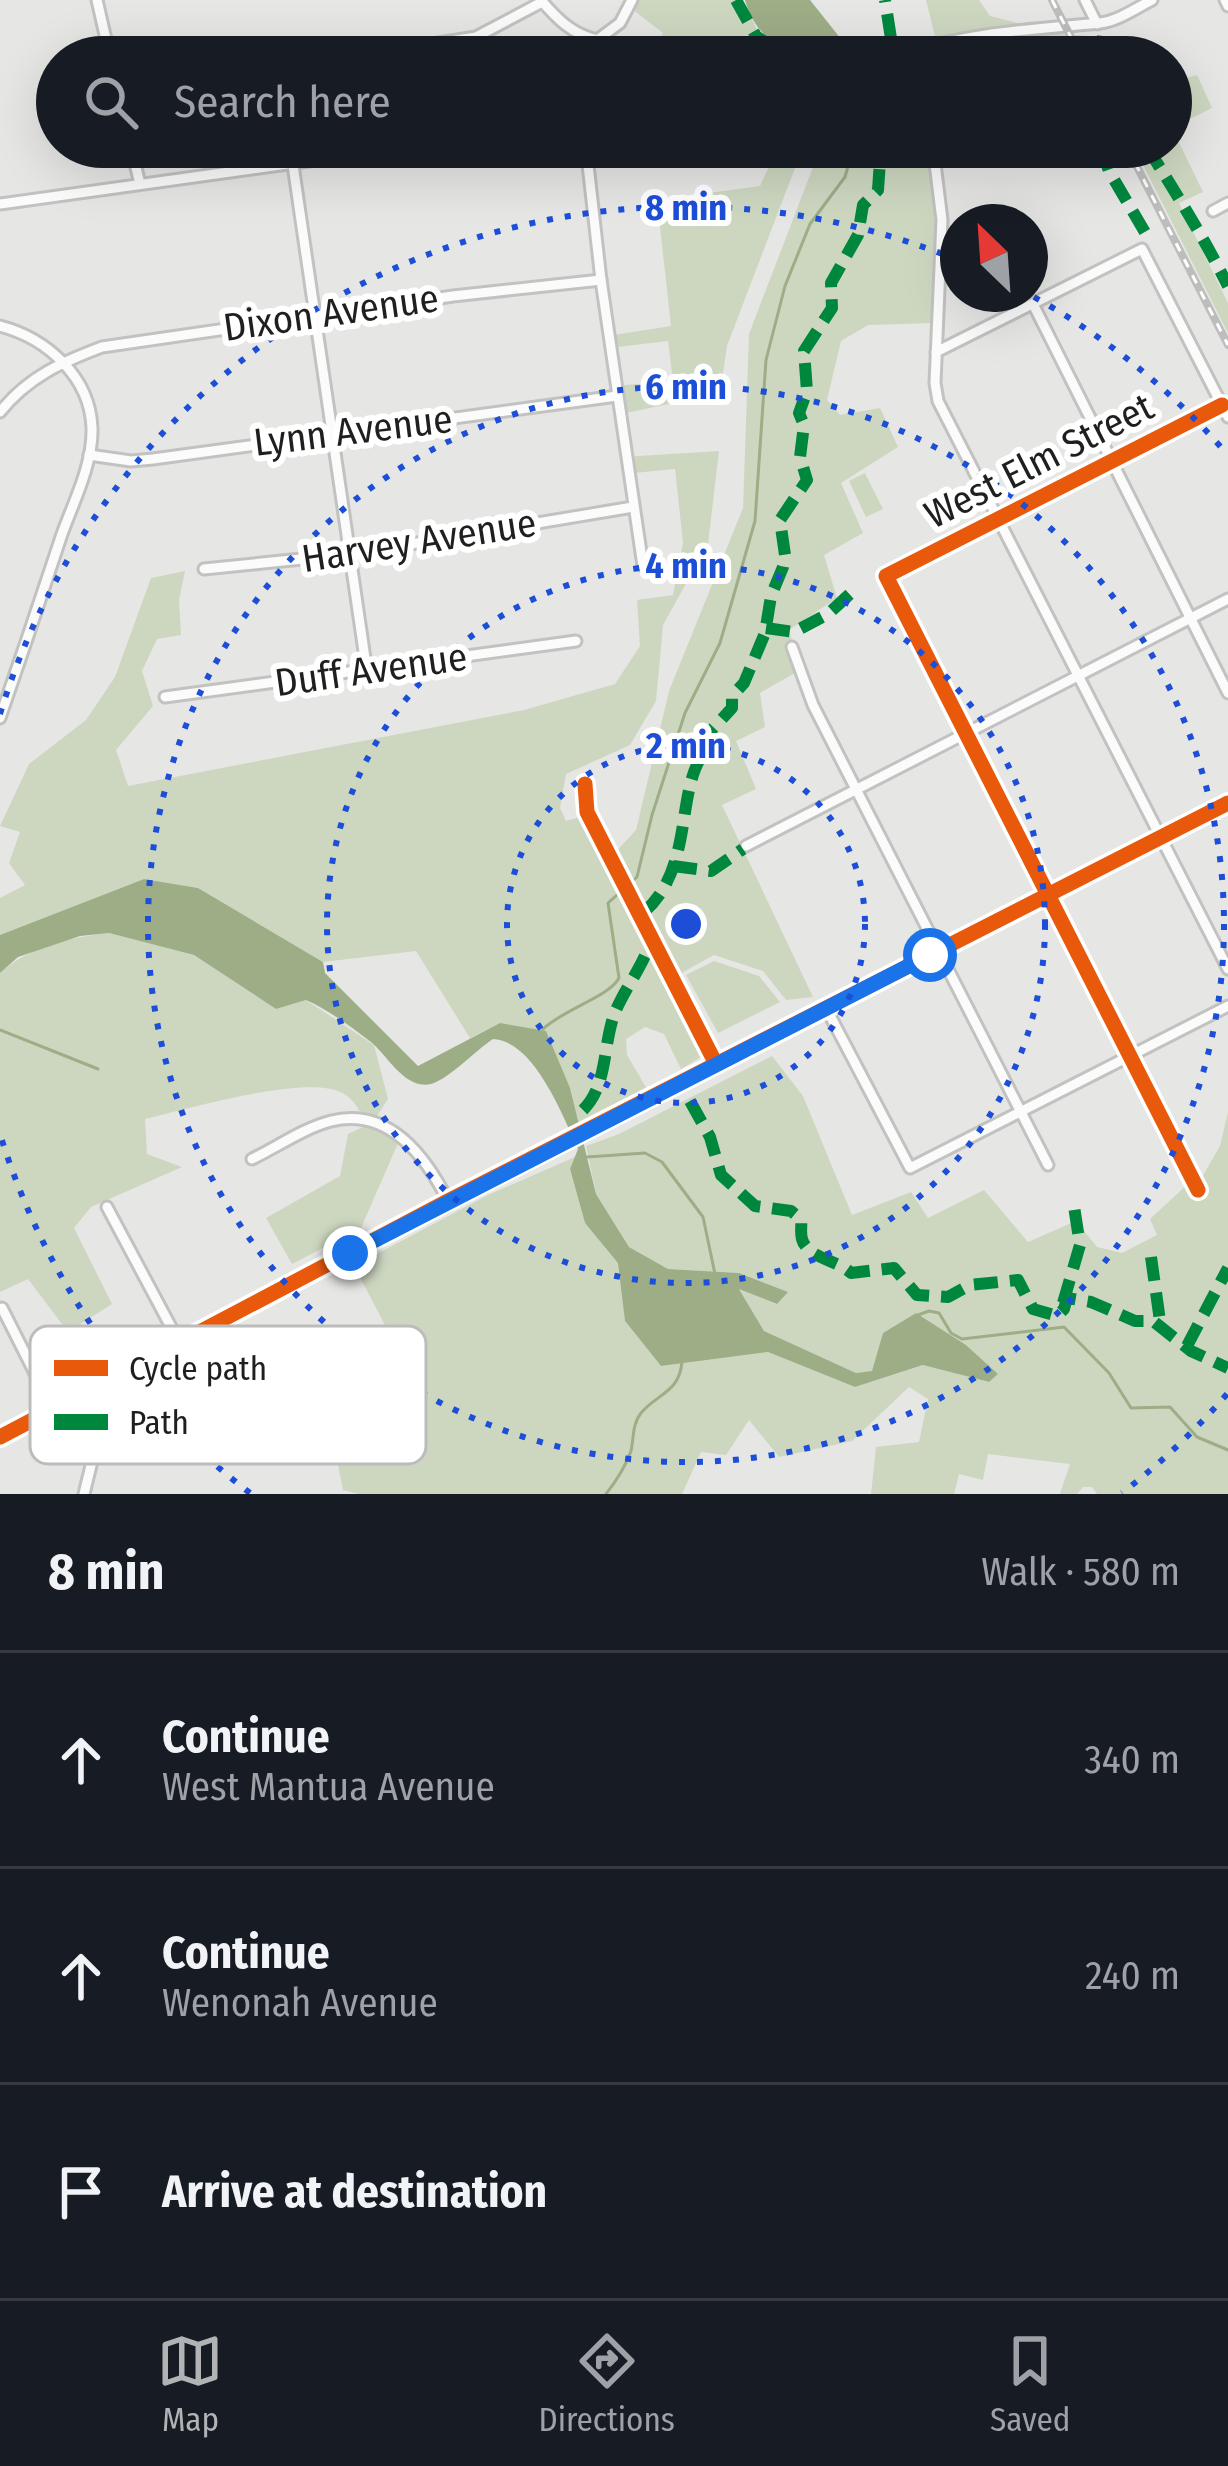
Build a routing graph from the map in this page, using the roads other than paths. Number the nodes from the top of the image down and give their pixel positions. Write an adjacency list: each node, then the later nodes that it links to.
1 (97, 0): 7 (street)
2 (632, 0): 10 (street)
3 (1085, 0): 6 (street)
4 (1152, 0): 6 (street)
5 (542, 1): 8 (street); 9 (street)
6 (1097, 23): 11 (street)
7 (105, 36)
8 (479, 36)
9 (580, 36)
10 (602, 36)
11 (1004, 36)
12 (136, 168): 17 (street)
13 (262, 168): 17 (street)
14 (294, 168): 25 (street)
15 (588, 168): 21 (street)
16 (936, 168): 27 (street)
17 (140, 184): 19 (street)
18 (1228, 203): 20 (street)
19 (0, 204)
20 (1213, 211)
21 (601, 280): 25 (street, Dixon Avenue); 29 (street)
22 (1048, 296): 30 (street)
23 (1017, 312): 27 (street)
24 (1037, 312): 35 (street)
25 (314, 315): 28 (street, Dixon Avenue); 33 (street)
26 (0, 326): 28 (street)
27 (936, 352): 37 (street)
28 (64, 361): 31 (street, Dixon Avenue); 34 (street)
29 (617, 396): 33 (street, Lynn Avenue); 36 (street)
30 (1222, 405): 32 (street); 35 (street, West Elm Street)
31 (0, 412)
32 (1228, 417)
33 (334, 434): 34 (street, Lynn Avenue); 38 (street)
34 (89, 455): 49 (street)
35 (1112, 462): 37 (street, West Elm Street); 42 (street)
36 (633, 507): 38 (street, Harvey Avenue); 39 (street)
37 (1000, 519): 46 (street); 50 (street, West Elm Street)
38 (351, 554): 40 (street, Harvey Avenue); 45 (street)
39 (644, 566)
40 (204, 569)
41 (1228, 599): 42 (street)
42 (1191, 617): 46 (street); 47 (street)
43 (576, 641): 45 (street, Duff Avenue)
44 (792, 647): 52 (street)
45 (367, 672): 48 (street, Duff Avenue)
46 (1080, 674): 50 (street); 54 (street)
47 (1228, 692)
48 (165, 697)
49 (0, 718)
50 (968, 732): 52 (street); 56 (street)
51 (585, 784): 62 (street)
52 (856, 790): 55 (street); 57 (street)
53 (1228, 803): 54 (street)
54 (1161, 837): 56 (street); 58 (street)
55 (746, 846)
56 (1050, 894): 57 (street); 61 (street)
57 (938, 951): 60 (street); 63 (street)
58 (1228, 969)
59 (1228, 1006): 61 (street)
60 (826, 1008): 62 (street); 63 (street)
61 (1132, 1055): 63 (street); 66 (street)
62 (716, 1064): 67 (street)
63 (1020, 1112): 65 (street)
64 (252, 1159): 67 (street)
65 (1048, 1165)
66 (1198, 1190)
67 (448, 1201): 71 (street)
68 (107, 1208): 70 (street)
69 (2, 1308): 72 (street)
70 (170, 1326)
71 (210, 1326)
72 (30, 1365)
73 (30, 1421): 74 (street)
74 (0, 1437)
75 (91, 1464): 76 (street)
76 (84, 1494)

